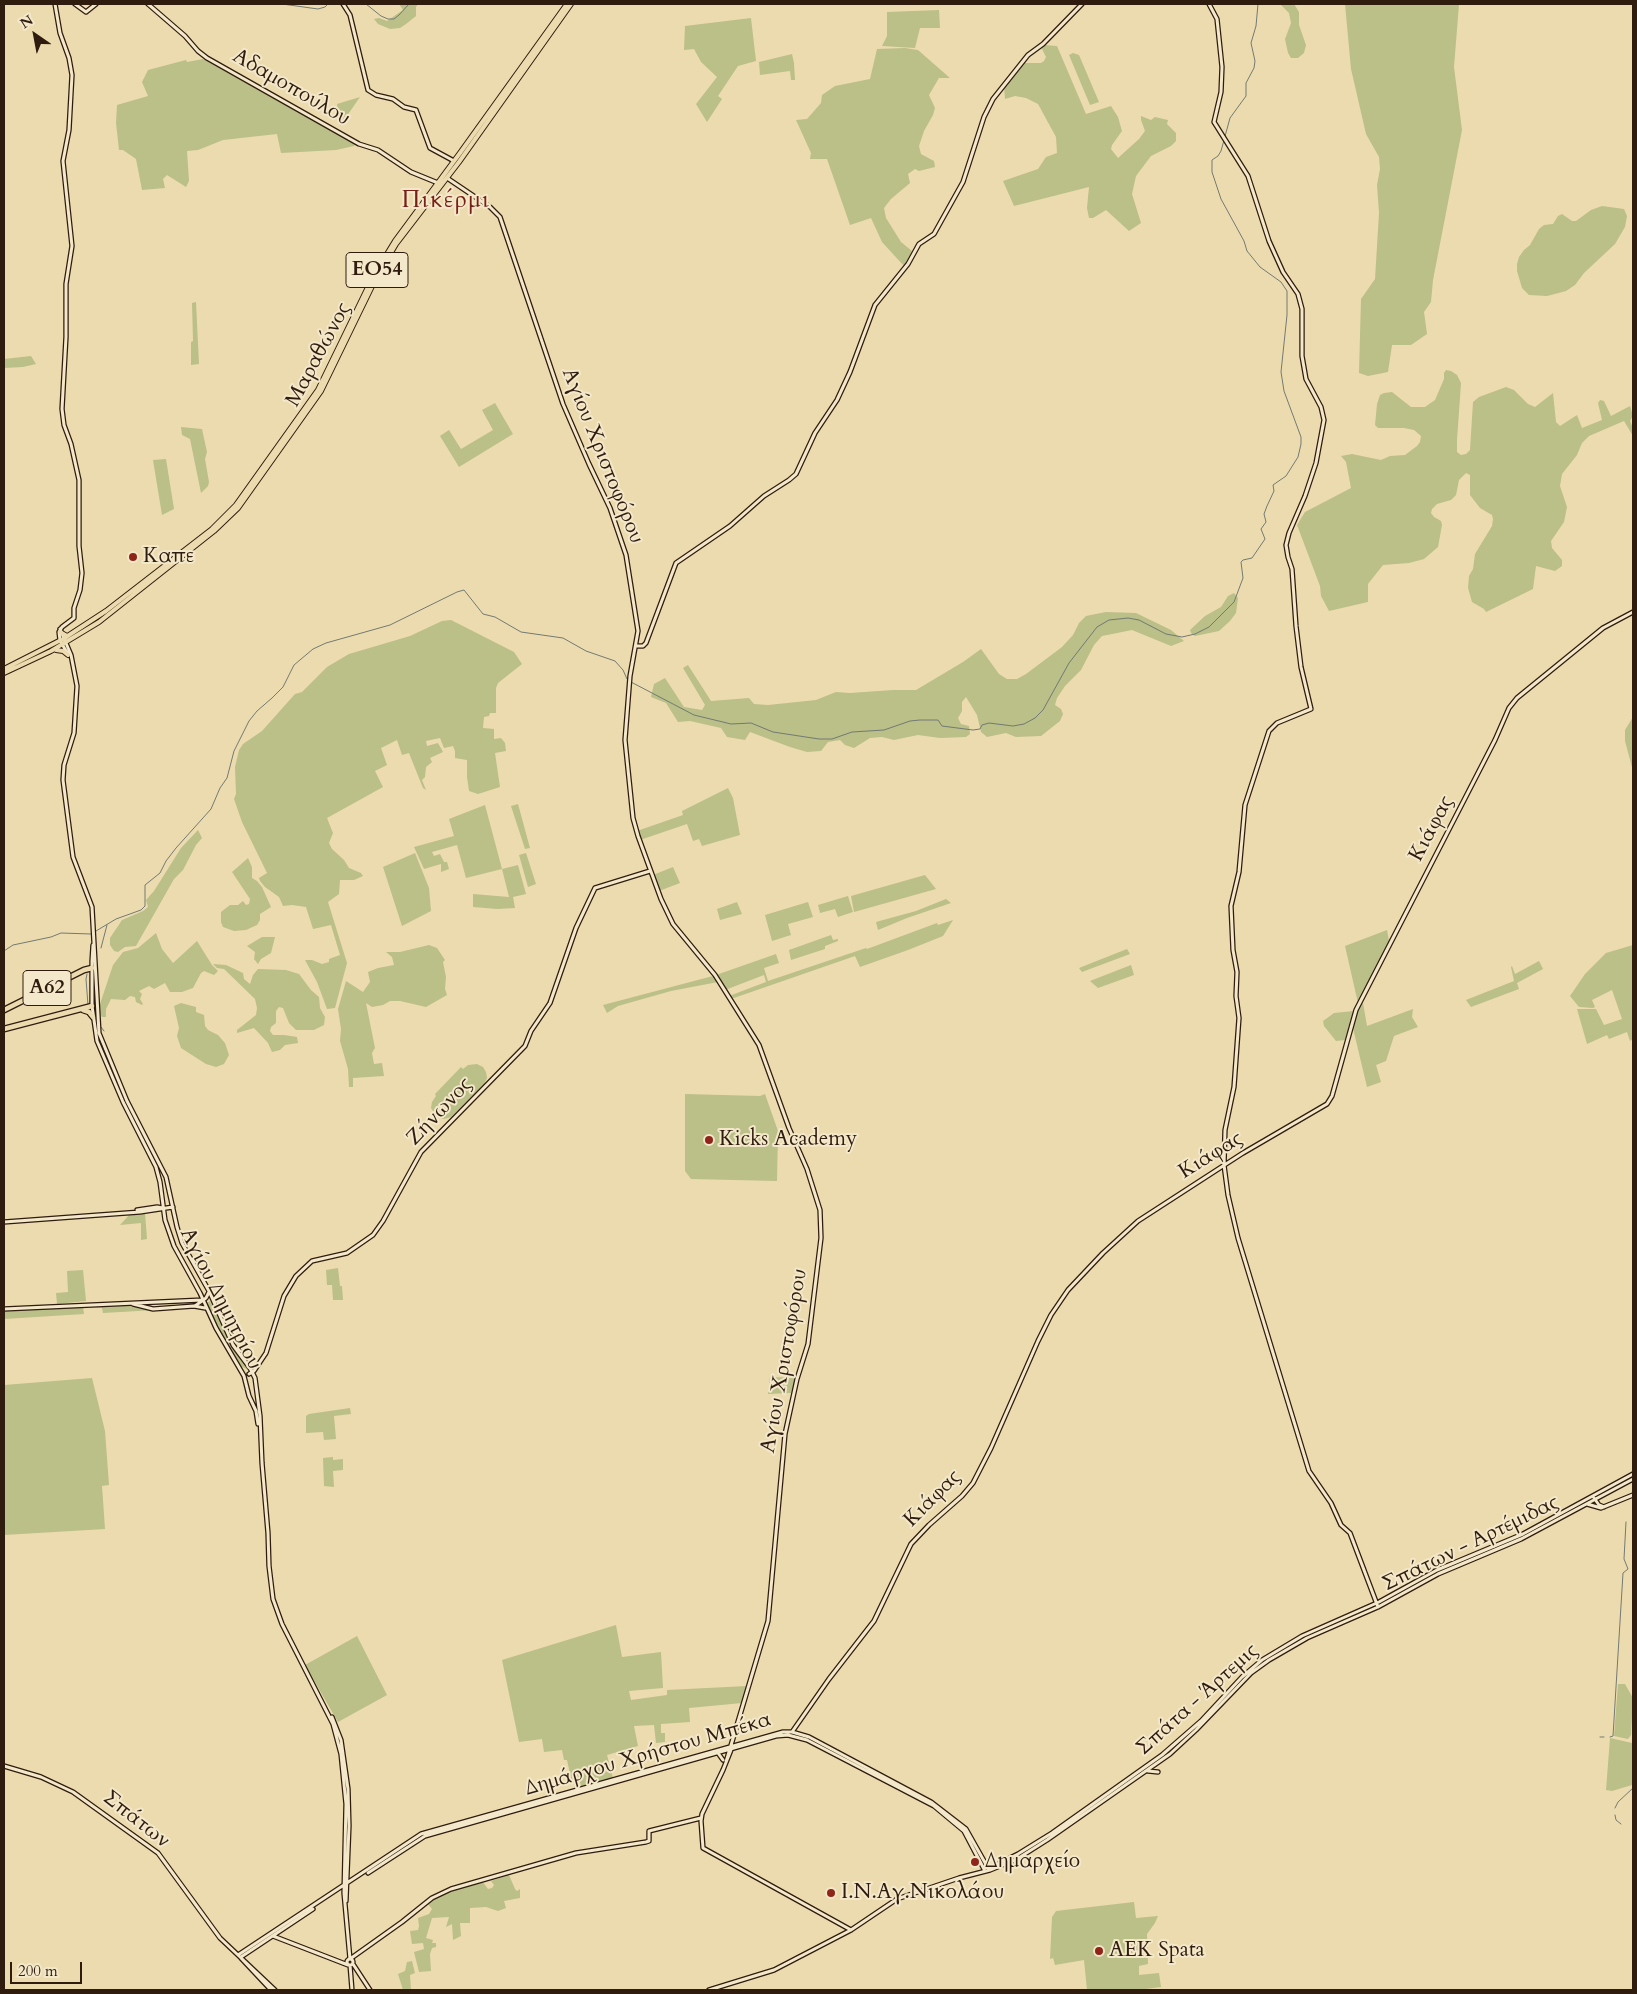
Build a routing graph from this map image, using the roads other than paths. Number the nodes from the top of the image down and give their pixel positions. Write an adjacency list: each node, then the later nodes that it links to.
1 (55, 4): 13 (street)
2 (75, 4): 3 (street)
3 (96, 4)
4 (148, 4): 11 (street, Αδαμοπούλου)
5 (344, 4): 9 (street)
6 (569, 4): 9 (main road, Μαραθώνος / ΕΟ54)
7 (1082, 4): 16 (street)
8 (1209, 4): 28 (street)
9 (456, 163): 10 (main road, Μαραθώνος / ΕΟ54)
10 (445, 176): 11 (main road, Μαραθώνος / ΕΟ54); 16 (street, Αγίου Χριστοφόρου)
11 (439, 185): 14 (main road, Μαραθώνος / ΕΟ54); 15 (main road, Μαραθώνος / ΕΟ54)
12 (1633, 612): 28 (street, Κιάφας)
13 (60, 630): 14 (main road); 15 (street)
14 (69, 636): 15 (main road, Μαραθώνος / ΕΟ54)
15 (63, 642): 17 (main road, Μαραθώνος / ΕΟ54); 18 (street); 19 (street); 20 (main road, Μαραθώνος / ΕΟ54)
16 (636, 646): 21 (street, Αγίου Χριστοφόρου)
17 (51, 651): 18 (main road); 20 (main road, Μαραθώνος / ΕΟ54)
18 (68, 654): 19 (street)
19 (72, 660): 22 (street)
20 (4, 671)
21 (650, 871): 47 (street, Ζήνωνος); 61 (street, Αγίου Χριστοφόρου)
22 (94, 968): 23 (street); 23 (street, Αγίου Δημητρίου); 24 (highway, Α62)
23 (95, 1005): 25 (highway); 26 (street, Αγίου Δημητρίου); 31 (street, Αγίου Δημητρίου)
24 (4, 1010)
25 (81, 1010): 26 (highway); 27 (highway, Α62)
26 (93, 1017): 29 (street, Αγίου Δημητρίου)
27 (4, 1029)
28 (1224, 1165): 58 (street); 60 (street, Κιάφας)
29 (162, 1195): 30 (street); 32 (street, Αγίου Δημητρίου)
30 (157, 1207): 32 (street); 33 (street)
31 (173, 1207): 32 (street); 36 (street, Αγίου Δημητρίου)
32 (164, 1208): 33 (street); 35 (street, Αγίου Δημητρίου)
33 (131, 1212): 34 (street)
34 (4, 1222)
35 (197, 1288): 37 (street); 38 (street, Αγίου Δημητρίου)
36 (209, 1291): 38 (street); 40 (street, Αγίου Δημητρίου)
37 (195, 1299): 38 (street); 39 (street)
38 (204, 1299): 40 (street); 42 (street); 45 (street, Αγίου Δημητρίου)
39 (154, 1301): 41 (street); 43 (street)
40 (214, 1301): 47 (street, Αγίου Δημητρίου)
41 (130, 1303): 43 (street); 44 (street)
42 (194, 1306): 43 (street); 45 (street)
43 (159, 1308)
44 (4, 1309)
45 (207, 1309): 46 (street, Αγίου Δημητρίου)
46 (241, 1371): 47 (street); 48 (street, Αγίου Δημητρίου)
47 (251, 1373): 48 (street); 49 (street, Αγίου Δημητρίου)
48 (245, 1381): 49 (street, Αγίου Δημητρίου)
49 (260, 1427): 71 (street, Αγίου Δημητρίου)
50 (1633, 1474): 53 (street, Σπάτων - Αρτέμιδας)
51 (1633, 1479): 53 (street, Σπάτων - Αρτέμιδας)
52 (1633, 1494): 56 (street)
53 (1593, 1498): 54 (street, Σπάτων - Αρτέμιδας); 55 (street); 56 (street); 57 (street, Σπάτων - Αρτέμιδας)
54 (1586, 1504): 55 (street); 58 (street, Σπάτων - Αρτέμιδας)
55 (1595, 1506): 56 (street)
56 (1604, 1507)
57 (1437, 1570): 58 (street, Σπάτα - Άρτεμις)
58 (1378, 1604): 59 (street, Σπάτων - Αρτέμιδας); 69 (street, Σπάτα - Άρτεμις)
59 (1321, 1632): 65 (street, Σπάτα - Άρτεμις)
60 (792, 1732): 61 (street, Δημάρχου Χρήστου Μπέκα); 68 (street, Δημάρχου Χρήστου Μπέκα)
61 (730, 1748): 62 (street, Δημάρχου Χρήστου Μπέκα); 63 (street, Αγίου Χριστοφόρου); 70 (street, Δημάρχου Χρήστου Μπέκα); 71 (street, Δημάρχου Χρήστου Μπέκα)
62 (717, 1753): 63 (street); 71 (street, Δημάρχου Χρήστου Μπέκα)
63 (724, 1761): 67 (street, Αγίου Χριστοφόρου)
64 (4, 1766): 74 (street, Σπάτων)
65 (1147, 1771): 66 (street); 70 (street, Σπάτα - Άρτεμις)
66 (1158, 1772)
67 (701, 1818): 72 (street); 75 (street)
68 (984, 1862): 69 (street); 70 (street, Δημάρχου Χρήστου Μπέκα)
69 (996, 1864): 70 (street, Σπάτα - Άρτεμις)
70 (986, 1870): 72 (street)
71 (345, 1886): 73 (street, Δημάρχου Χρήστου Μπέκα); 74 (street, Δημάρχου Χρήστου Μπέκα); 75 (street, Αγίου Δημητρίου)
72 (851, 1930): 80 (street)
73 (272, 1936): 74 (street, Δημάρχου Χρήστου Μπέκα); 76 (street)
74 (240, 1956): 77 (street, Σπάτων)
75 (350, 1959): 76 (street)
76 (351, 1965): 78 (street); 79 (street)
77 (273, 1990)
78 (352, 1990)
79 (370, 1990)
80 (709, 1990)

